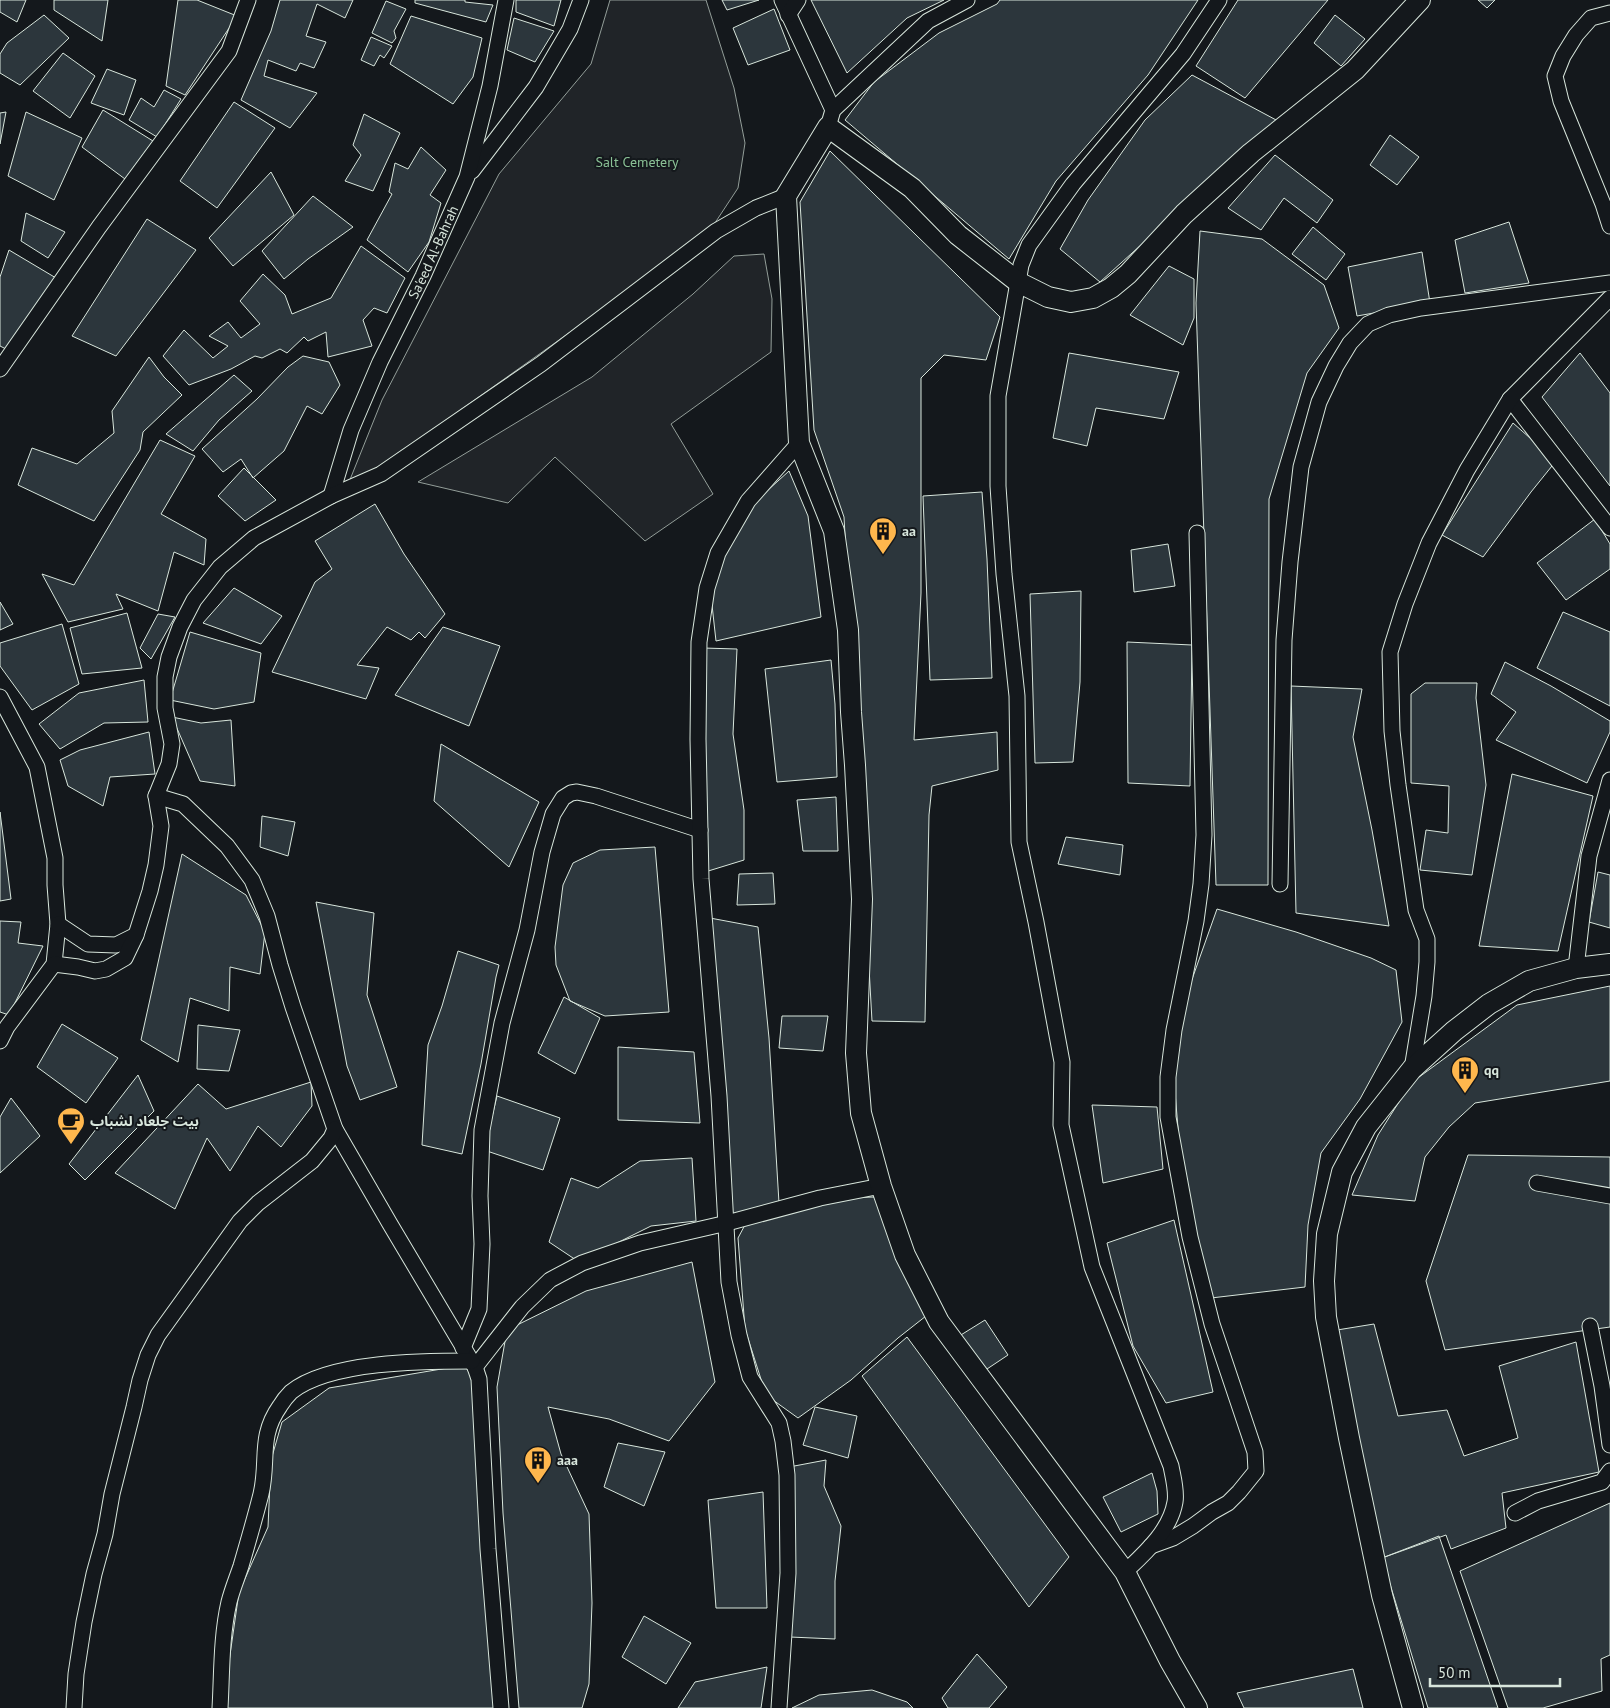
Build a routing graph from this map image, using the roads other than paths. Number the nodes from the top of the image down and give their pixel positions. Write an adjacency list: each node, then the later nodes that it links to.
1 (248, 0): 18 (street)
2 (506, 0): 12 (street, Sa'eed Al-Bahrah)
3 (581, 0): 12 (street)
4 (782, 0): 10 (street)
5 (798, 0): 10 (street)
6 (967, 0): 11 (street)
7 (1219, 0): 15 (street)
8 (1420, 0): 15 (street)
9 (1610, 12): 14 (street)
10 (788, 15): 11 (street)
11 (830, 119): 13 (street); 15 (street)
12 (467, 177): 21 (street, Sa'eed Al-Bahrah)
13 (786, 196): 20 (street); 21 (street)
14 (1610, 226)
15 (1018, 282): 48 (street)
16 (1610, 283): 28 (street)
17 (1610, 298): 19 (street)
18 (0, 369)
19 (1510, 399): 22 (street); 35 (street)
20 (799, 443): 27 (street); 38 (street)
21 (331, 496): 26 (street)
22 (1610, 528)
23 (1197, 533): 48 (street)
24 (0, 697): 29 (street)
25 (1610, 780): 33 (street)
26 (156, 796): 30 (street); 36 (street)
27 (700, 830): 40 (street); 42 (street)
28 (1280, 884)
29 (58, 924): 30 (street); 31 (street)
30 (136, 935): 31 (street)
31 (54, 964): 34 (street)
32 (1610, 964): 33 (street)
33 (1576, 968): 35 (street)
34 (0, 1041)
35 (1412, 1069): 55 (street)
36 (335, 1129): 42 (street); 50 (street)
37 (1537, 1183): 39 (street)
38 (881, 1186): 40 (street); 49 (street)
39 (1610, 1196)
40 (726, 1223): 43 (street); 53 (street)
41 (1590, 1326): 44 (street)
42 (463, 1348): 43 (street)
43 (473, 1364): 51 (street); 52 (street)
44 (1606, 1386): 45 (street)
45 (1610, 1445)
46 (1610, 1471): 47 (street)
47 (1515, 1513)
48 (1151, 1546): 49 (street)
49 (1125, 1572): 54 (street)
50 (74, 1708)
51 (220, 1708)
52 (500, 1708)
53 (779, 1708)
54 (1196, 1708)
55 (1413, 1708)

